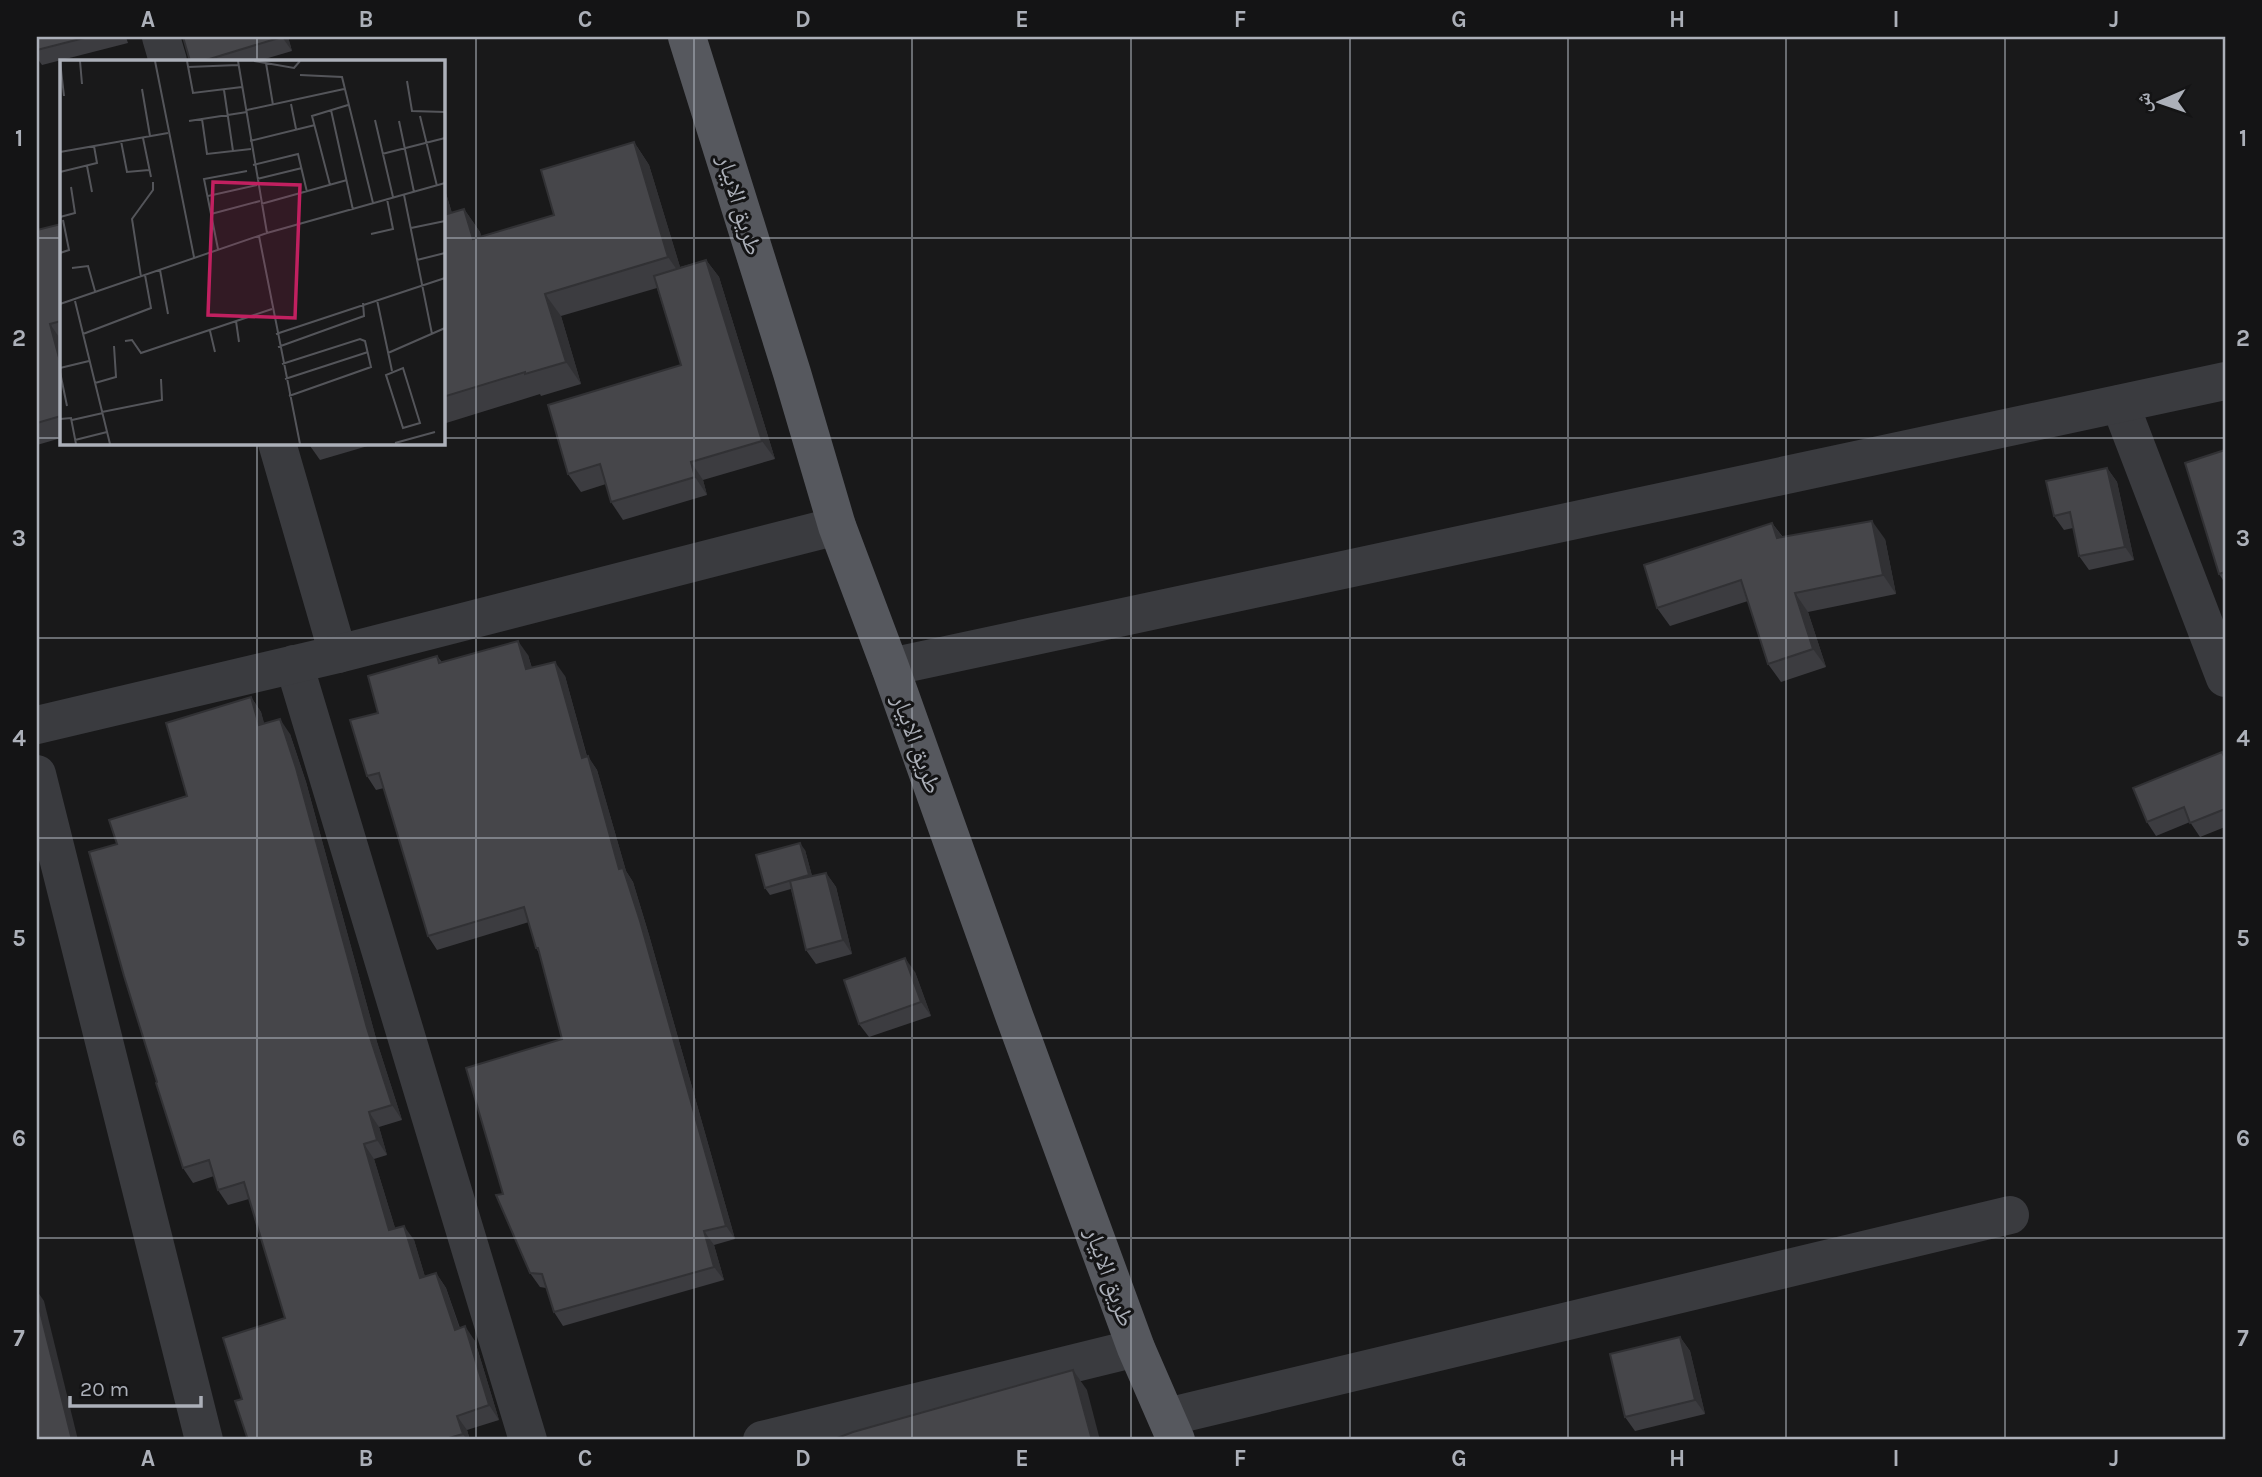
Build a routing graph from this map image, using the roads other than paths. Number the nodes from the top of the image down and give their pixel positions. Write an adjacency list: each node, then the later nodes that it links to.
1 (161, 37): 3 (street)
2 (687, 37): 7 (main road, طريق الابيار)
3 (168, 60)
4 (2225, 381): 5 (street)
5 (2120, 404): 10 (street); 11 (street)
6 (277, 444): 8 (street)
7 (837, 526): 8 (street); 10 (main road, طريق الابيار)
8 (338, 654): 9 (street)
9 (294, 664): 12 (street); 18 (street)
10 (890, 667): 15 (main road, طريق الابيار)
11 (2225, 678)
12 (37, 725)
13 (37, 774): 17 (street)
14 (2010, 1215): 16 (street)
15 (1136, 1348): 16 (main road, طريق الابيار); 19 (street)
16 (1171, 1429)
17 (204, 1440)
18 (528, 1440)
19 (762, 1440)

